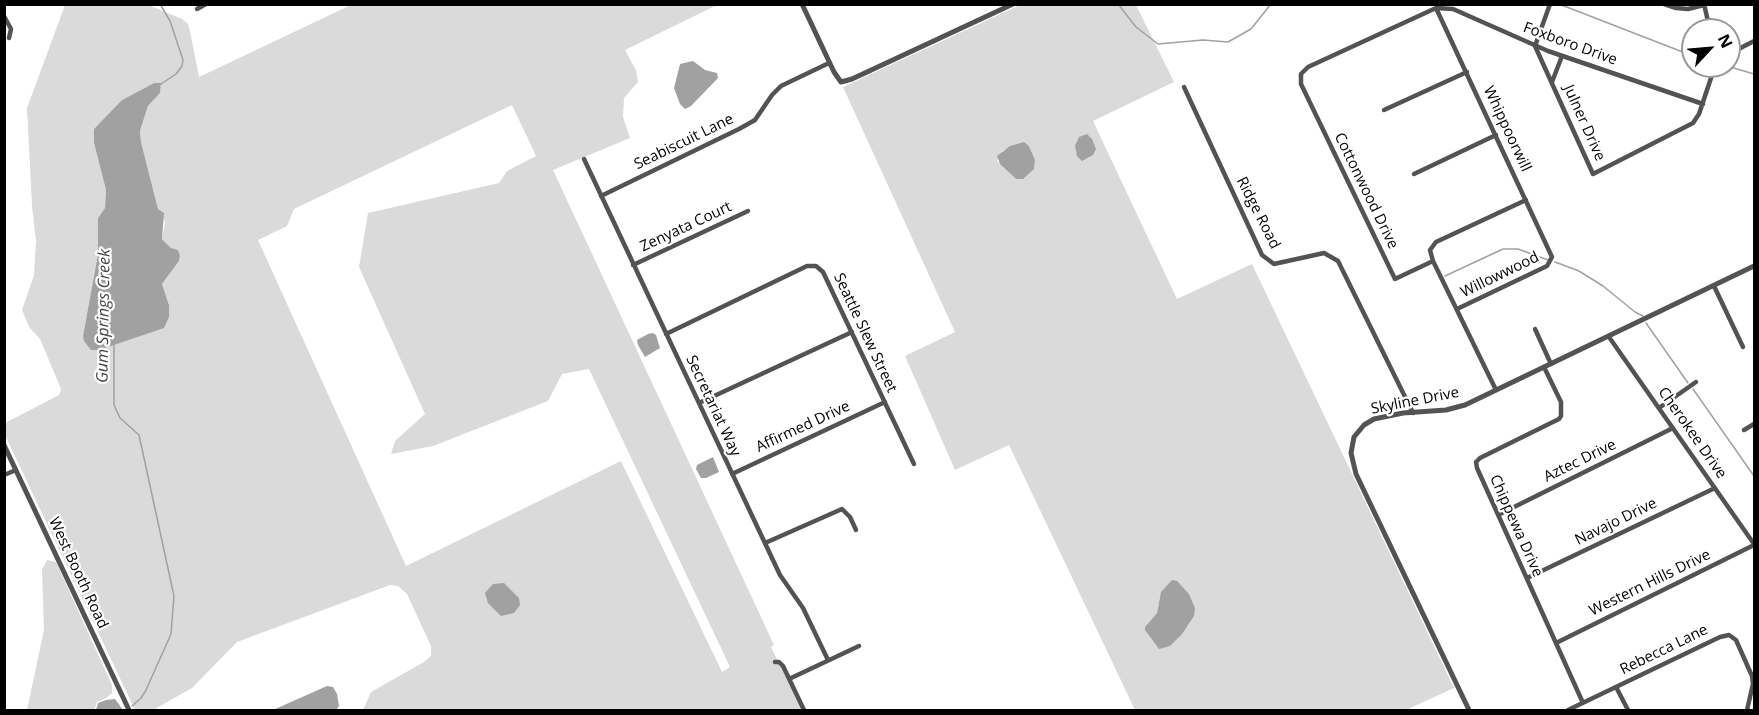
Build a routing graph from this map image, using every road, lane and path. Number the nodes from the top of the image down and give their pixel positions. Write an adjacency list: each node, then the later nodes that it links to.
1 (206, 4): 8 (street)
2 (802, 4): 15 (street)
3 (1013, 4): 15 (street)
4 (1550, 4): 12 (street)
5 (1664, 4): 6 (street)
6 (1704, 5)
7 (1437, 8): 12 (street, Foxboro Drive); 16 (street, Whippoorwill); 28 (street, Cottonwood Drive)
8 (197, 9)
9 (4, 16): 10 (street)
10 (9, 38)
11 (1755, 41): 13 (street)
12 (1535, 46): 14 (street, Foxboro Drive); 18 (street, Julner Drive)
13 (1741, 48)
14 (1562, 56): 18 (street, Julner Drive); 20 (street, Foxboro Drive)
15 (829, 63): 25 (street, Seabiscuit Lane)
16 (1467, 72): 21 (street); 22 (street, Whippoorwill)
17 (1711, 78): 20 (street)
18 (1552, 82): 20 (street, Julner Drive)
19 (1184, 87): 46 (street, Ridge Road)
20 (1703, 104)
21 (1384, 110)
22 (1496, 135): 24 (street); 26 (street, Whippoorwill)
23 (584, 159): 25 (street, Secretariat Way)
24 (1414, 174)
25 (601, 196): 30 (street, Secretariat Way)
26 (1526, 200): 28 (street); 29 (street, Whippoorwill)
27 (748, 211): 30 (street, Zenyata Court)
28 (1433, 261): 33 (street)
29 (1552, 261): 33 (street, Willowwood)
30 (633, 265): 36 (street, Secretariat Way)
31 (1755, 266): 32 (street, Skyline Drive)
32 (1713, 286): 37 (street, Skyline Drive); 38 (street)
33 (1457, 309): 42 (street)
34 (1535, 329): 39 (street)
35 (852, 332): 36 (street, Seattle Slew Street); 43 (street, Seattle Slew Street); 44 (street)
36 (666, 334): 44 (street, Secretariat Way)
37 (1609, 337): 39 (street, Skyline Drive); 45 (street, Cherokee Drive)
38 (1743, 347)
39 (1551, 364): 40 (street, Skyline Drive)
40 (1544, 367): 42 (street, Skyline Drive); 56 (street, Chippewa Drive)
41 (1696, 382): 45 (street)
42 (1496, 390): 46 (street, Skyline Drive)
43 (885, 402): 51 (street, Seattle Slew Street); 53 (street, Affirmed Drive)
44 (699, 404): 53 (street, Secretariat Way)
45 (1659, 408): 48 (street, Cherokee Drive)
46 (1413, 413): 70 (street, Skyline Drive)
47 (1755, 424): 49 (street)
48 (1673, 428): 55 (street, Cherokee Drive); 56 (street, Aztec Drive)
49 (1744, 430)
50 (4, 445): 52 (street, West Booth Road)
51 (914, 465)
52 (16, 470): 54 (street); 68 (street, West Booth Road)
53 (732, 474): 58 (street, Secretariat Way)
54 (4, 475)
55 (1715, 488): 59 (street, Cherokee Drive); 60 (street, Navajo Drive)
56 (1498, 515): 60 (street, Chippewa Drive)
57 (856, 530): 58 (street)
58 (765, 543): 63 (street, Secretariat Way)
59 (1755, 544): 61 (street, Western Hills Drive)
60 (1527, 578): 61 (street, Chippewa Drive)
61 (1556, 643): 67 (street, Chippewa Drive)
62 (859, 646): 63 (street)
63 (828, 660): 65 (street)
64 (775, 662): 65 (street)
65 (789, 679): 69 (street)
66 (1616, 687): 67 (street, Rebecca Lane); 72 (street); 73 (street, Rebecca Lane)
67 (1583, 703): 71 (street, Rebecca Lane)
68 (129, 711)
69 (804, 711)
70 (1468, 711)
71 (1568, 711)
72 (1628, 711)
73 (1747, 711)

